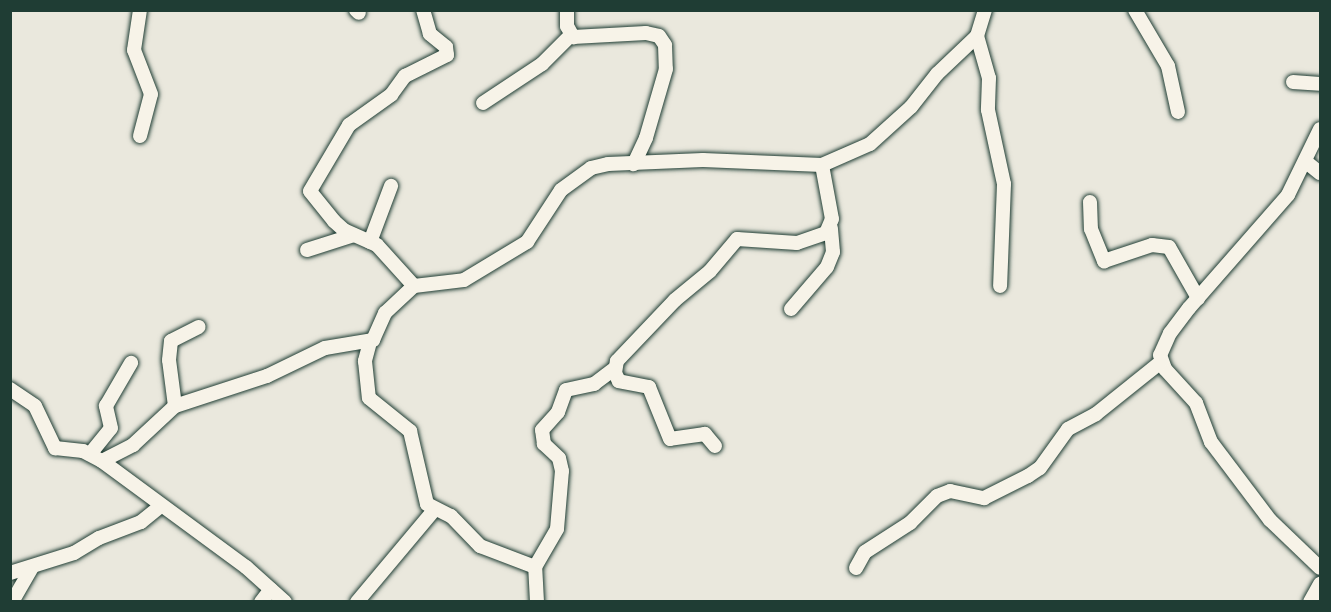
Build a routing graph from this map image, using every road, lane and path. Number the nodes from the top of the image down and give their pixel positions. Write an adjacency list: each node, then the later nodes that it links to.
1 (140, 10): 13 (street)
2 (423, 10): 21 (street)
3 (567, 10): 6 (street)
4 (985, 10): 7 (street)
5 (1135, 10): 11 (street)
6 (572, 35): 10 (street); 15 (street)
7 (977, 36): 16 (street); 24 (street)
8 (1293, 82): 9 (street)
9 (1320, 84)
10 (483, 103)
11 (1178, 112)
12 (1320, 129): 14 (street)
13 (140, 135)
14 (1305, 161): 17 (street); 26 (street)
15 (634, 164): 16 (street); 25 (street)
16 (822, 165): 20 (street)
17 (1320, 173)
18 (391, 186): 22 (street)
19 (1090, 202): 26 (street)
20 (831, 228): 27 (street); 32 (street)
21 (354, 235): 22 (street); 23 (street)
22 (370, 242): 25 (street)
23 (307, 250)
24 (1000, 285)
25 (414, 286): 29 (street)
26 (1198, 298): 30 (street)
27 (791, 309)
28 (199, 327): 34 (street)
29 (370, 342): 34 (street); 38 (street)
30 (1161, 362): 41 (street); 42 (street)
31 (130, 363): 36 (street)
32 (615, 368): 35 (street); 39 (street)
33 (10, 389): 36 (street)
34 (175, 406): 36 (street)
35 (715, 446)
36 (96, 458): 37 (street)
37 (161, 506): 40 (street); 45 (street)
38 (435, 509): 39 (street); 49 (street)
39 (535, 567): 50 (street)
40 (32, 568): 43 (street); 46 (street)
41 (856, 568)
42 (1320, 568)
43 (10, 573)
44 (1320, 584): 51 (street)
45 (271, 589): 47 (street); 48 (street)
46 (12, 602)
47 (261, 602)
48 (285, 602)
49 (357, 602)
50 (537, 602)
51 (1311, 602)

